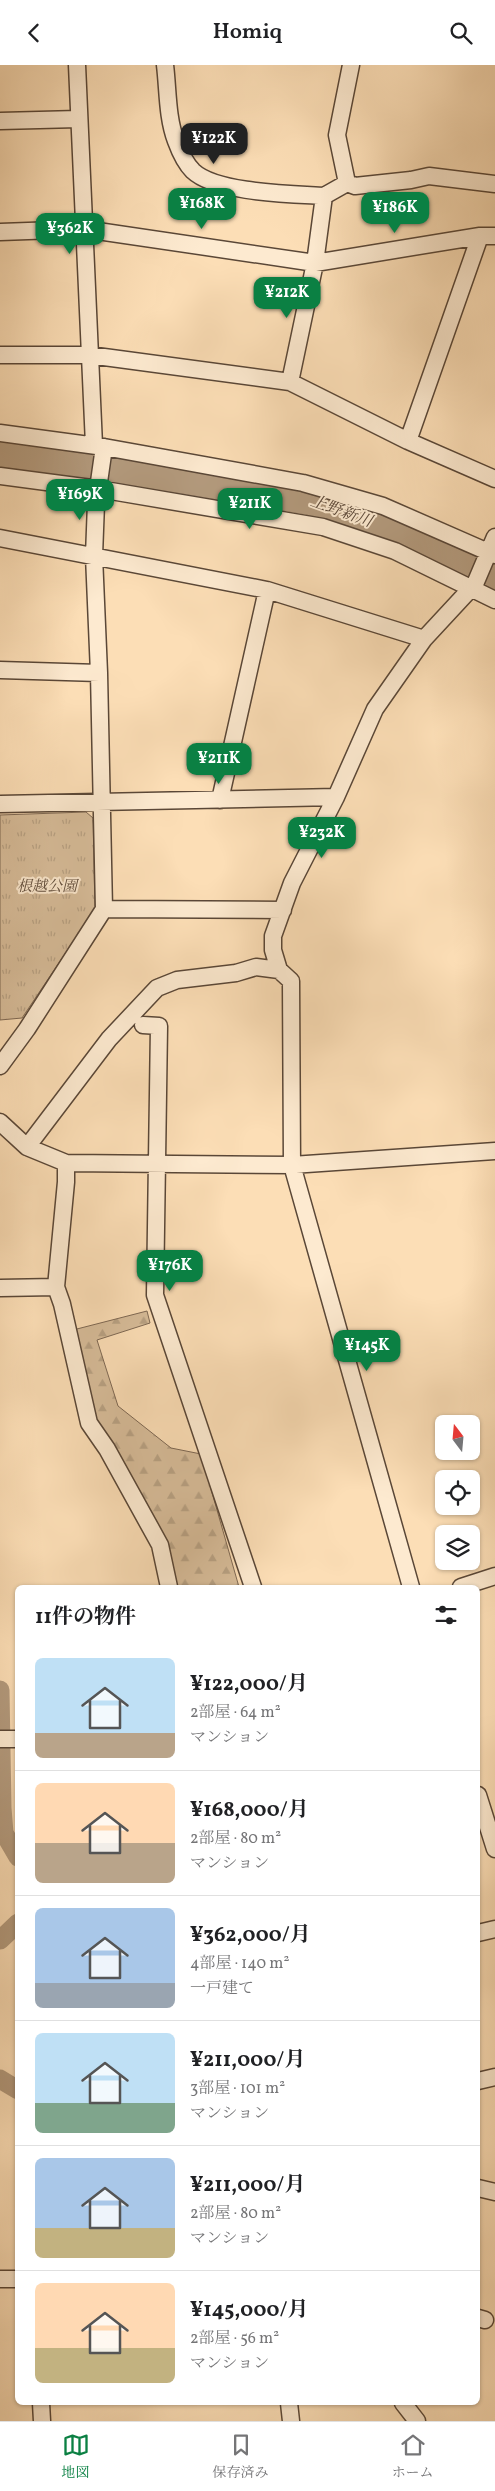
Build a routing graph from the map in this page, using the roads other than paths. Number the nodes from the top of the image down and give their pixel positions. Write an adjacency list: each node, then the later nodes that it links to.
1 (77, 65): 4 (street)
2 (165, 65): 8 (street)
3 (351, 65): 6 (street)
4 (78, 119): 5 (street); 9 (street)
5 (0, 121)
6 (347, 183): 7 (street); 8 (street)
7 (495, 184)
8 (324, 196): 12 (street)
9 (84, 229): 10 (street); 12 (street); 14 (street)
10 (0, 232)
11 (487, 236): 12 (street); 17 (street)
12 (315, 263): 15 (street)
13 (0, 355): 14 (street)
14 (90, 355): 15 (street); 18 (street)
15 (290, 382): 17 (street)
16 (0, 433): 18 (street)
17 (408, 441): 20 (street)
18 (100, 449): 21 (street); 23 (street)
19 (0, 476): 21 (street)
20 (495, 479)
21 (99, 489): 24 (street); 25 (street)
22 (0, 538): 24 (street)
23 (492, 551): 25 (street)
24 (94, 556): 26 (street); 30 (street)
25 (472, 587): 27 (street); 28 (street)
26 (268, 590): 28 (street); 32 (street)
27 (495, 600)
28 (424, 639): 31 (street)
29 (0, 670): 30 (street)
30 (99, 673): 33 (street)
31 (336, 797): 32 (street); 36 (street)
32 (220, 800): 33 (street)
33 (101, 801): 34 (street); 35 (street)
34 (0, 804)
35 (104, 909): 36 (street); 39 (street)
36 (283, 911): 37 (street)
37 (279, 970): 41 (street); 45 (street)
38 (143, 1025): 44 (street)
39 (0, 1066)
40 (0, 1122): 41 (street)
41 (27, 1147): 43 (street)
42 (495, 1151): 45 (street)
43 (66, 1163): 44 (street); 46 (street)
44 (156, 1163): 45 (street); 50 (street)
45 (292, 1165): 51 (street)
46 (56, 1287): 47 (street); 49 (street)
47 (0, 1288)
48 (495, 1576): 52 (street)
49 (169, 1585)
50 (252, 1585)
51 (410, 1585)
52 (467, 1585)
53 (0, 1739): 54 (street)
54 (15, 1739)
55 (480, 1801): 56 (street)
56 (495, 1849)
57 (495, 1929): 58 (street)
58 (480, 1933)
59 (495, 2077): 60 (street)
60 (480, 2081)
61 (480, 2189): 62 (street)
62 (495, 2193)
63 (0, 2279): 64 (street)
64 (15, 2279)
65 (40, 2405): 68 (street)
66 (289, 2405): 69 (street)
67 (405, 2405): 70 (street)
68 (42, 2421)
69 (291, 2421)
70 (417, 2421)

